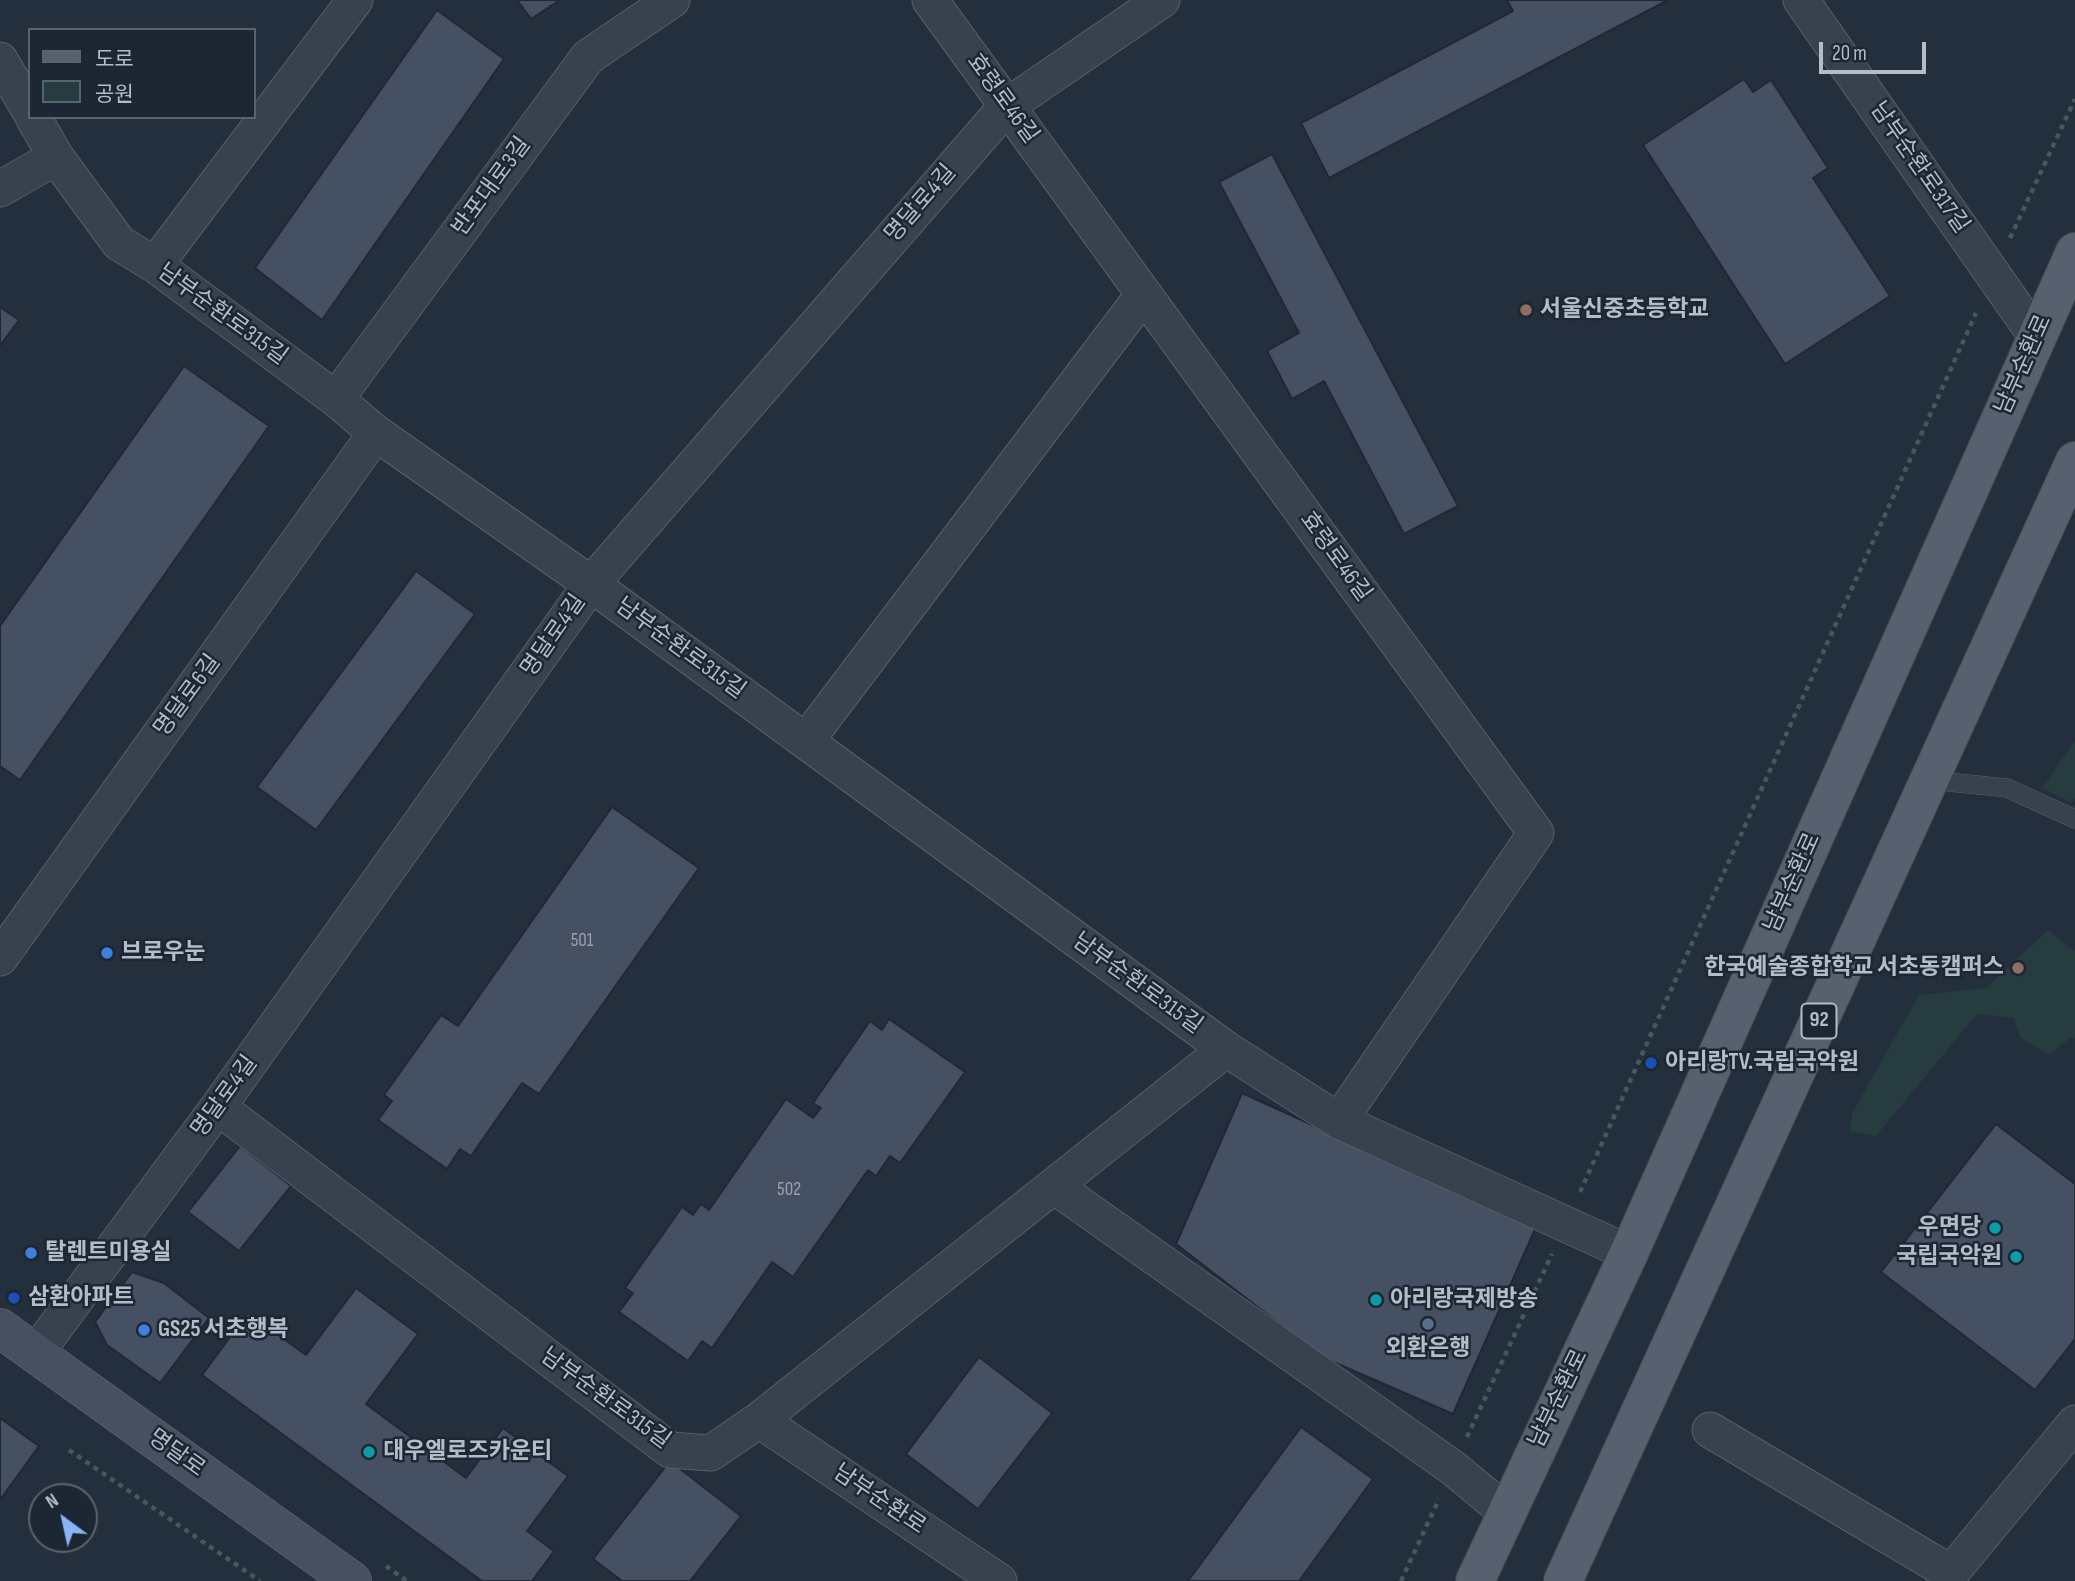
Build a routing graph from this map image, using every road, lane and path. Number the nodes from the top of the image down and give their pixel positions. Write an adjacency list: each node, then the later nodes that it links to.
1 (355, 0): 14 (street)
2 (672, 0): 18 (street, 반포대로3길)
3 (930, 0): 8 (street, 효령로46길)
4 (1161, 0): 8 (street, 명달로4길)
5 (1801, 0): 15 (street, 남부순환로317길)
6 (0, 60): 9 (street)
7 (2075, 99): 15 (path)
8 (1007, 106): 16 (street, 효령로46길); 21 (street, 명달로4길)
9 (28, 108)
10 (34, 119): 11 (street, 남부순환로315길)
11 (56, 157): 12 (street); 14 (street, 남부순환로315길)
12 (0, 189)
13 (2075, 252): 17 (main road, 남부순환로)
14 (155, 265): 18 (street, 남부순환로315길)
15 (1993, 274): 17 (street, 남부순환로317길); 31 (path)
16 (1144, 294): 22 (street); 29 (street, 효령로46길)
17 (2036, 336): 32 (main road, 남부순환로)
18 (336, 399): 19 (street, 남부순환로315길)
19 (376, 433): 21 (street, 남부순환로315길); 25 (street, 명달로6길)
20 (2075, 461): 23 (main road, 92)
21 (591, 584): 22 (street, 남부순환로315길); 28 (street, 명달로4길)
22 (806, 741): 27 (street, 남부순환로315길)
23 (1929, 780): 24 (lane); 46 (main road, 92)
24 (2075, 819)
25 (12, 914): 26 (street, 명달로6길)
26 (0, 958)
27 (1226, 1049): 29 (street, 남부순환로315길); 30 (street, 남부순환로315길)
28 (218, 1107): 34 (street, 명달로4길); 35 (street, 남부순환로315길)
29 (1339, 1121): 31 (street, 남부순환로315길)
30 (1054, 1186): 35 (street, 남부순환로315길); 39 (street)
31 (1566, 1225): 32 (street, 남부순환로315길); 39 (path)
32 (1629, 1253): 40 (main road, 남부순환로)
33 (0, 1328): 34 (main road, 명달로)
34 (36, 1353): 42 (main road, 명달로)
35 (759, 1420): 43 (street, 남부순환로)
36 (2075, 1423): 37 (street)
37 (1710, 1430)
38 (69, 1450): 41 (path)
39 (1453, 1468): 40 (street); 44 (path)
40 (1505, 1511): 45 (main road, 남부순환로)
41 (260, 1581)
42 (352, 1581)
43 (999, 1581)
44 (1401, 1581)
45 (1475, 1581)
46 (1563, 1581)

